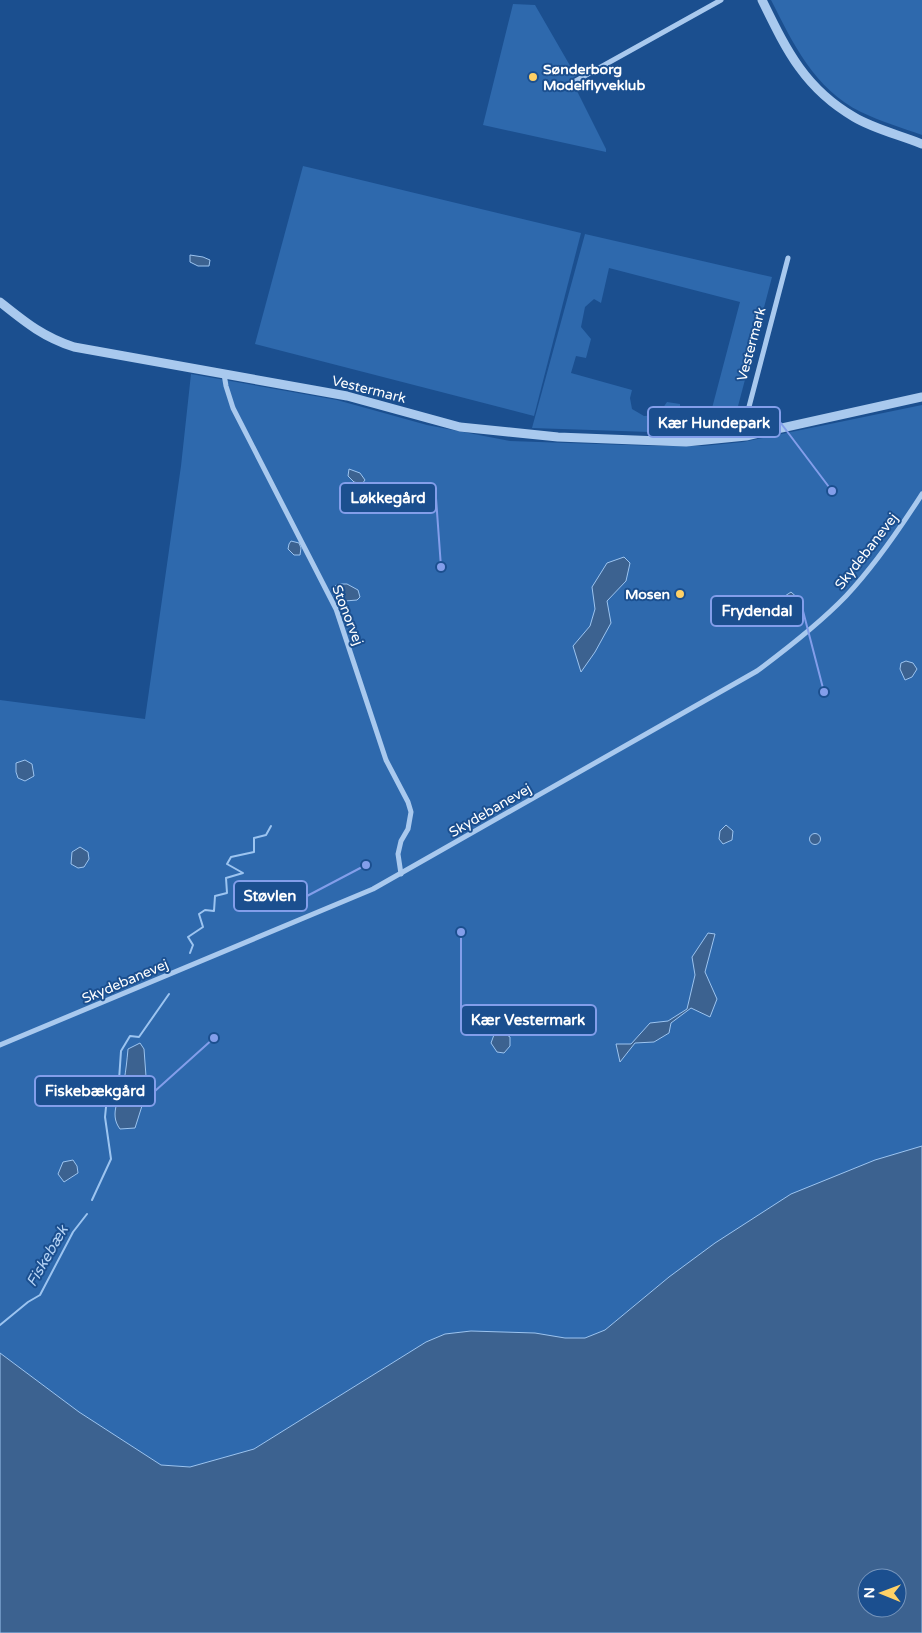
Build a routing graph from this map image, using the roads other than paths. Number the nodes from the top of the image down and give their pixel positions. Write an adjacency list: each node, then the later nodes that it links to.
1 (721, 0): 3 (street)
2 (762, 0): 4 (street)
3 (572, 82)
4 (922, 144)
5 (788, 258): 9 (street, Vestermark)
6 (0, 302): 7 (street, Vestermark)
7 (224, 374): 9 (street, Vestermark); 11 (street, Stonorvej)
8 (922, 397): 9 (street, Vestermark)
9 (746, 436)
10 (922, 494): 11 (street, Skydebanevej)
11 (401, 874): 12 (street, Skydebanevej)
12 (0, 1045)

